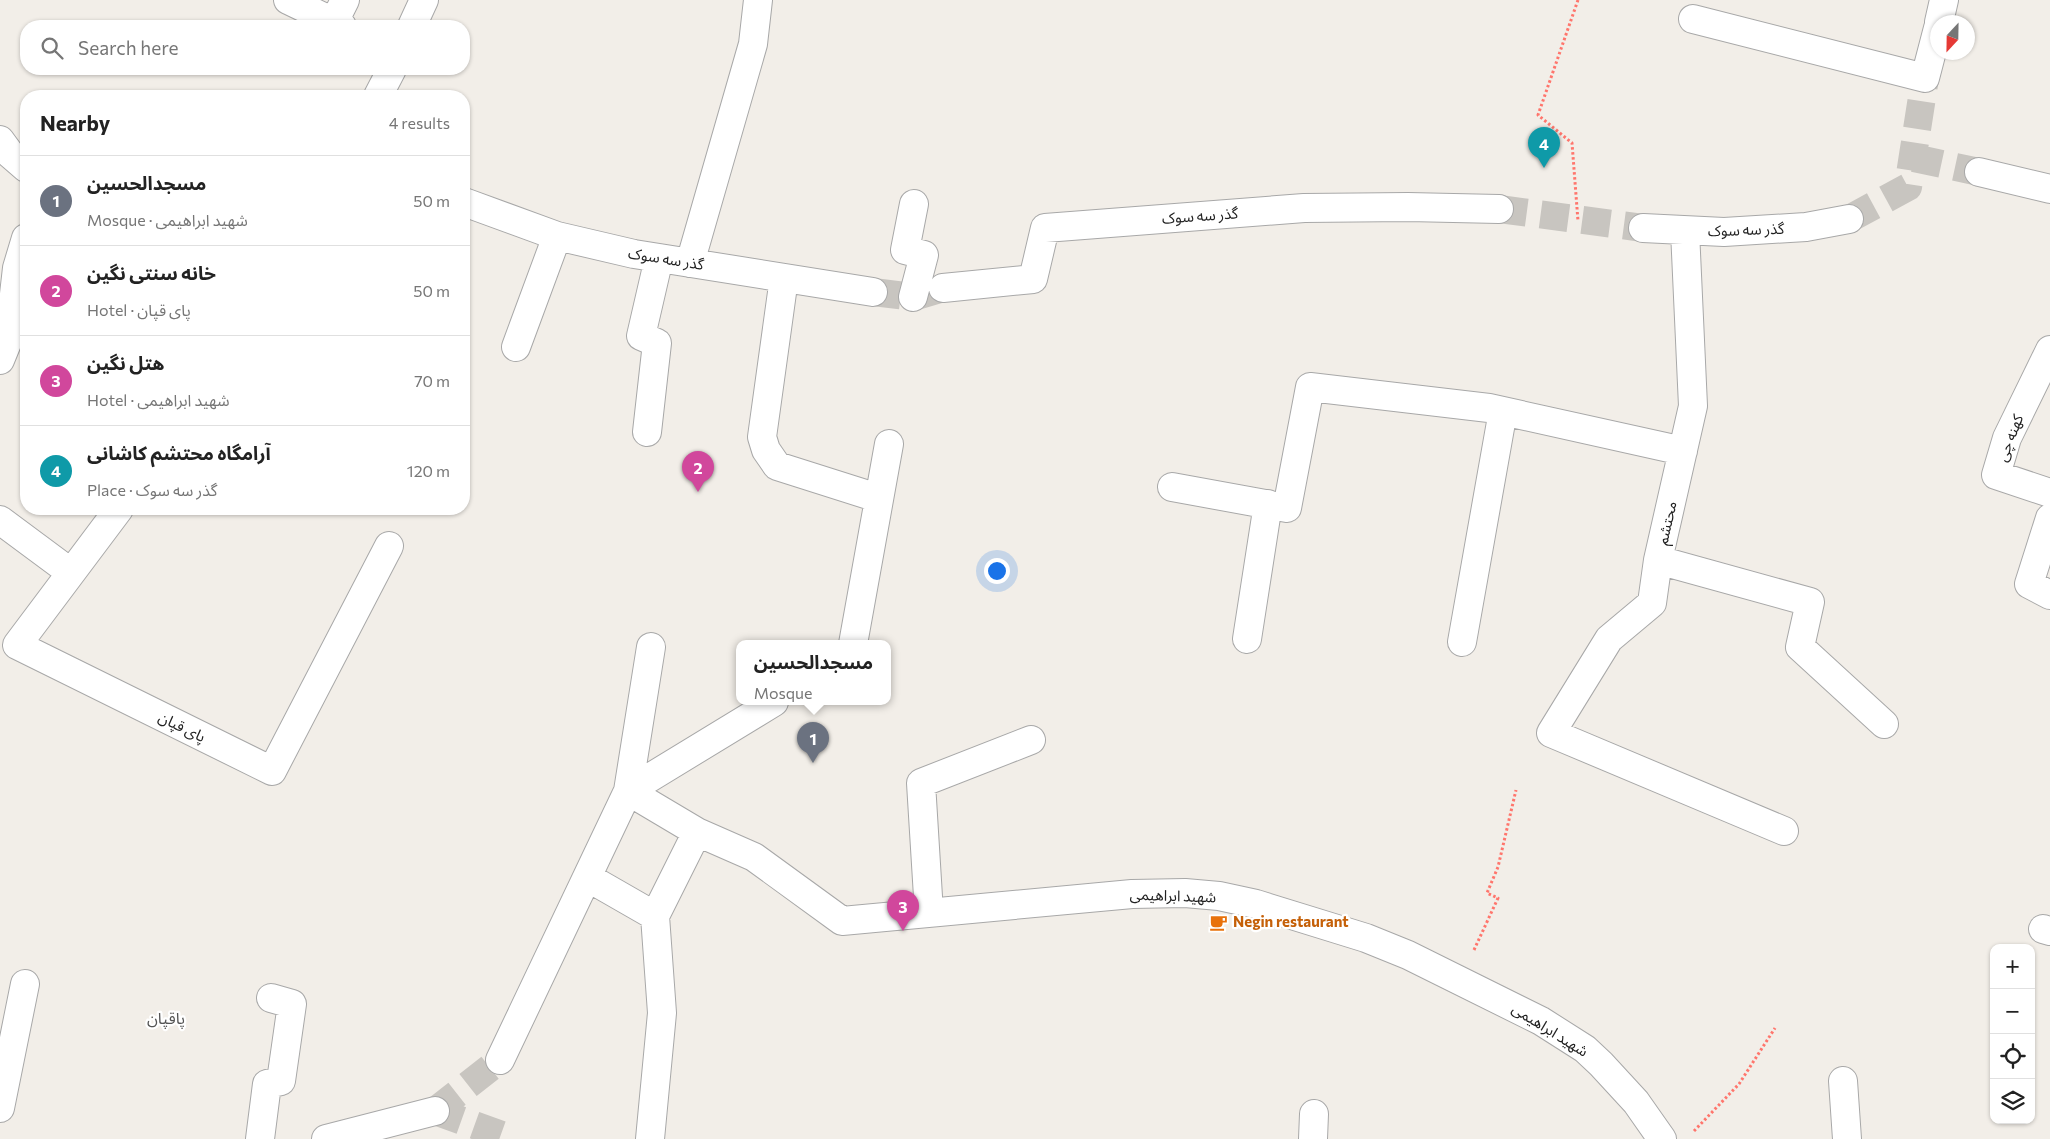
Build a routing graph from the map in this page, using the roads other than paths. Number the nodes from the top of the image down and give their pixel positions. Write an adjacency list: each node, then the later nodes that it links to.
1 (288, 0): 6 (street)
2 (424, 0): 8 (street)
3 (758, 0): 25 (street)
4 (1944, 0): 5 (street)
5 (1941, 15)
6 (341, 16)
7 (1693, 19): 9 (street)
8 (415, 20)
9 (1930, 60)
10 (389, 75): 11 (street)
11 (381, 90)
12 (0, 140): 13 (street)
13 (20, 163)
14 (1979, 172): 15 (street)
15 (2050, 189)
16 (470, 204): 22 (street, گذر سه سوک)
17 (914, 204): 30 (street)
18 (1499, 209): 28 (street, گذر سه سوک)
19 (1849, 219): 21 (street, گذر سه سوک)
20 (1643, 228): 21 (street, گذر سه سوک)
21 (1685, 231): 37 (street, محتشم)
22 (557, 236): 24 (street, گذر سه سوک); 31 (street)
23 (20, 256): 26 (street)
24 (658, 258): 25 (street, گذر سه سوک); 35 (street)
25 (690, 263): 27 (street, گذر سه سوک)
26 (7, 278): 32 (street)
27 (784, 278): 29 (street, گذر سه سوک); 40 (street)
28 (943, 288)
29 (873, 292)
30 (913, 297)
31 (516, 347)
32 (12, 349)
33 (2050, 350): 39 (street, کهنه چی)
34 (1503, 411): 37 (street); 41 (street); 51 (street)
35 (648, 432)
36 (889, 444): 40 (street)
37 (1683, 451): 46 (street, محتشم)
38 (1172, 487): 41 (street)
39 (2050, 493)
40 (878, 498): 50 (street)
41 (1268, 504): 49 (street)
42 (113, 515): 47 (street, پای قپان)
43 (2050, 518): 48 (street)
44 (0, 520): 47 (street)
45 (390, 546): 47 (street, پای قپان)
46 (1658, 560): 54 (street, محتشم); 57 (street)
47 (70, 572)
48 (2050, 595)
49 (1247, 639)
50 (854, 640)
51 (1462, 642)
52 (651, 647): 56 (street)
53 (769, 705): 56 (street)
54 (1884, 724)
55 (1031, 740): 60 (street)
56 (628, 791): 58 (street, شهید ابراهیمی); 59 (street)
57 (1784, 831)
58 (697, 832): 60 (street, شهید ابراهیمی); 61 (street)
59 (587, 877): 61 (street); 64 (street)
60 (929, 913): 72 (street, شهید ابراهیمی)
61 (655, 916): 71 (street)
62 (25, 984): 66 (street)
63 (271, 998): 69 (street)
64 (500, 1060)
65 (1843, 1081): 73 (street)
66 (0, 1108)
67 (435, 1111): 68 (street)
68 (353, 1136): 70 (street)
69 (260, 1139)
70 (326, 1139)
71 (650, 1139)
72 (1662, 1139)
73 (1847, 1139)

